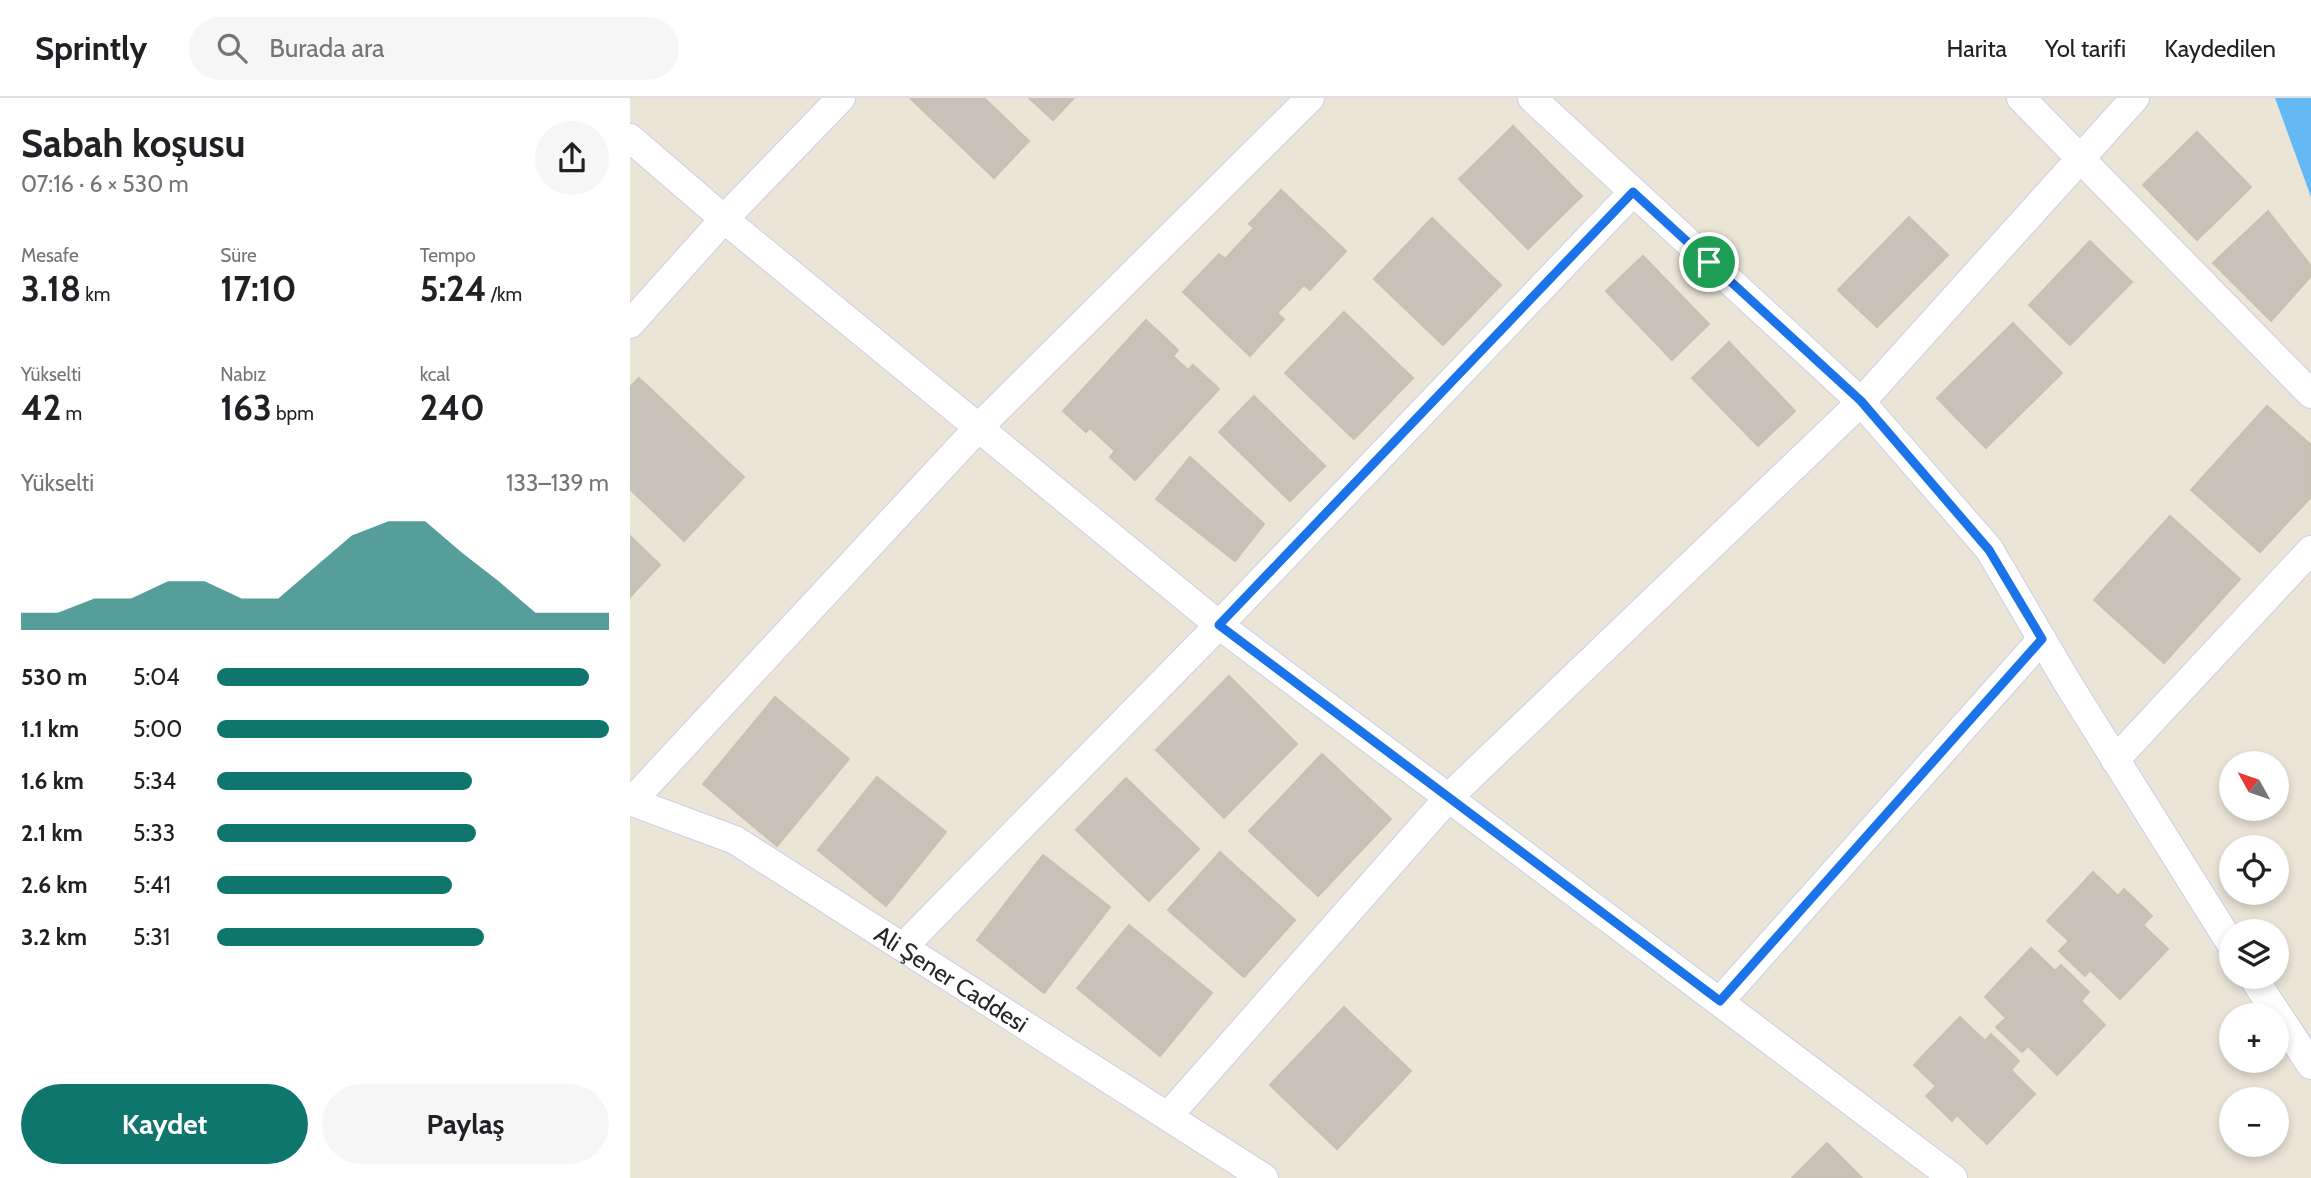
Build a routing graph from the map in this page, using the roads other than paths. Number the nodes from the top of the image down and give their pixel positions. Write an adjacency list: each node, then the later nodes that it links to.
1 (841, 98): 9 (street)
2 (1310, 98): 13 (street)
3 (1532, 98): 8 (street)
4 (2021, 98): 7 (street)
5 (2135, 98): 7 (street)
6 (630, 138): 9 (street)
7 (2080, 158): 11 (street); 12 (street)
8 (1633, 192): 12 (street); 15 (street)
9 (724, 219): 10 (street); 13 (street)
10 (630, 324)
11 (2311, 394)
12 (1861, 401): 16 (street); 18 (street)
13 (978, 428): 15 (street); 19 (street)
14 (2311, 550): 17 (street)
15 (1219, 625): 18 (street); 21 (street)
16 (2042, 639): 17 (street); 23 (street)
17 (2115, 760): 20 (street)
18 (1450, 796): 23 (street); 25 (street)
19 (631, 801): 21 (street, Ali Şener Caddesi)
20 (2219, 925)
21 (903, 947): 25 (street, Ali Şener Caddesi)
22 (2261, 989): 24 (street)
23 (1720, 1001): 27 (street)
24 (2311, 1065)
25 (1168, 1116): 26 (street, Ali Şener Caddesi)
26 (1264, 1178)
27 (1953, 1178)

